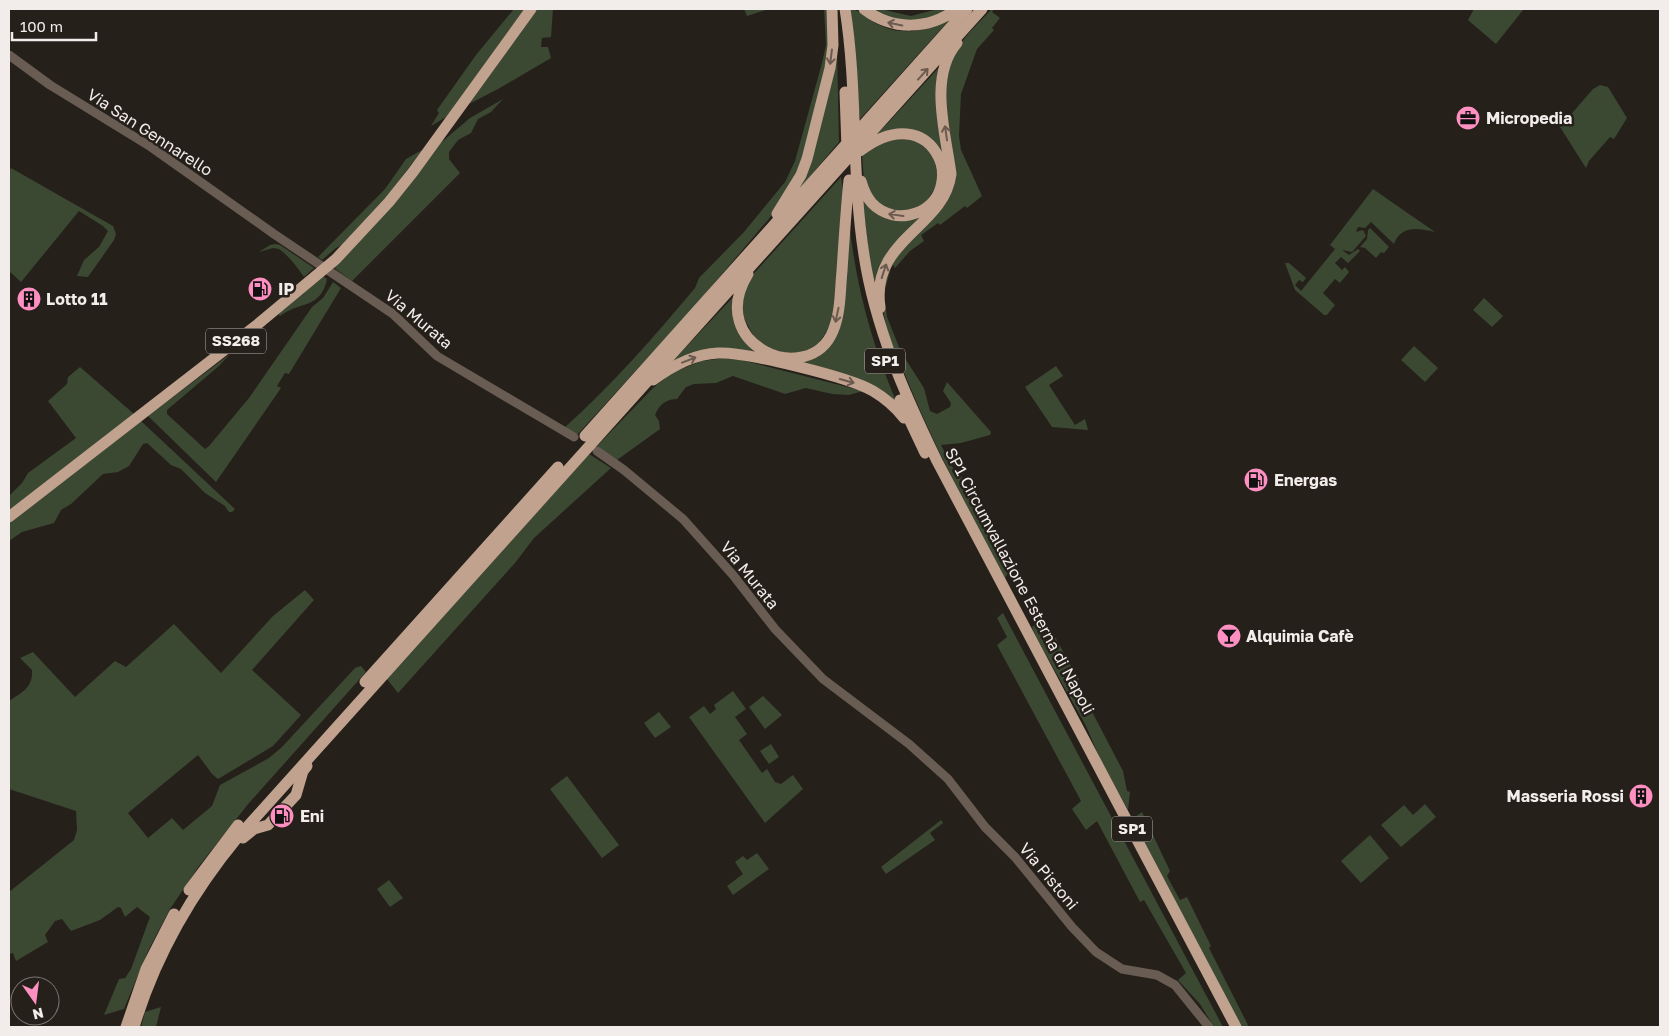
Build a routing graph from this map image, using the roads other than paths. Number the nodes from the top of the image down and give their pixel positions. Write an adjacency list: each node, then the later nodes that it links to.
1 (531, 9): 23 (highway, SS268)
2 (832, 9): 17 (highway, one-way to 17)
3 (838, 9): 11 (highway)
4 (845, 9): 11 (highway)
5 (864, 9): 6 (highway, one-way to 5)
6 (958, 9)
7 (967, 9): 17 (highway)
8 (982, 9): 12 (highway, one-way to 8)
9 (986, 9): 18 (highway, one-way to 9)
10 (9, 55): 15 (street, Via San Gennarello)
11 (850, 125): 12 (highway, one-way to 11); 14 (highway, SP1 Circumvallazione Esterna di Napoli / SP1); 18 (highway, SP1 Circumvallazione Esterna di Napoli / SP1)
12 (867, 141): 13 (highway); 13 (highway)
13 (837, 172): 16 (highway)
14 (849, 180): 16 (highway, one-way to 16); 20 (highway, SP1 Circumvallazione Esterna di Napoli / SP1)
15 (274, 234): 21 (street, Via Murata)
16 (761, 253): 19 (highway)
17 (713, 294): 26 (highway)
18 (896, 370): 24 (highway, SP1 Circumvallazione Esterna di Napoli / SP1)
19 (634, 395): 20 (highway, one-way to 20); 26 (highway)
20 (911, 426): 24 (highway, SP1 Circumvallazione Esterna di Napoli / SP1)
21 (574, 437)
22 (597, 451): 28 (street, Via Murata)
23 (9, 517)
24 (994, 575): 25 (highway, SP1 Circumvallazione Esterna di Napoli / SP1)
25 (1024, 632): 32 (highway, SP1 Circumvallazione Esterna di Napoli / SP1); 33 (highway, SP1 Circumvallazione Esterna di Napoli / SP1)
26 (384, 668): 27 (highway)
27 (370, 682): 29 (highway); 30 (highway)
28 (878, 722): 31 (street, Via Pistoni)
29 (126, 1027)
30 (134, 1027)
31 (1209, 1027)
32 (1228, 1027)
33 (1236, 1027)

